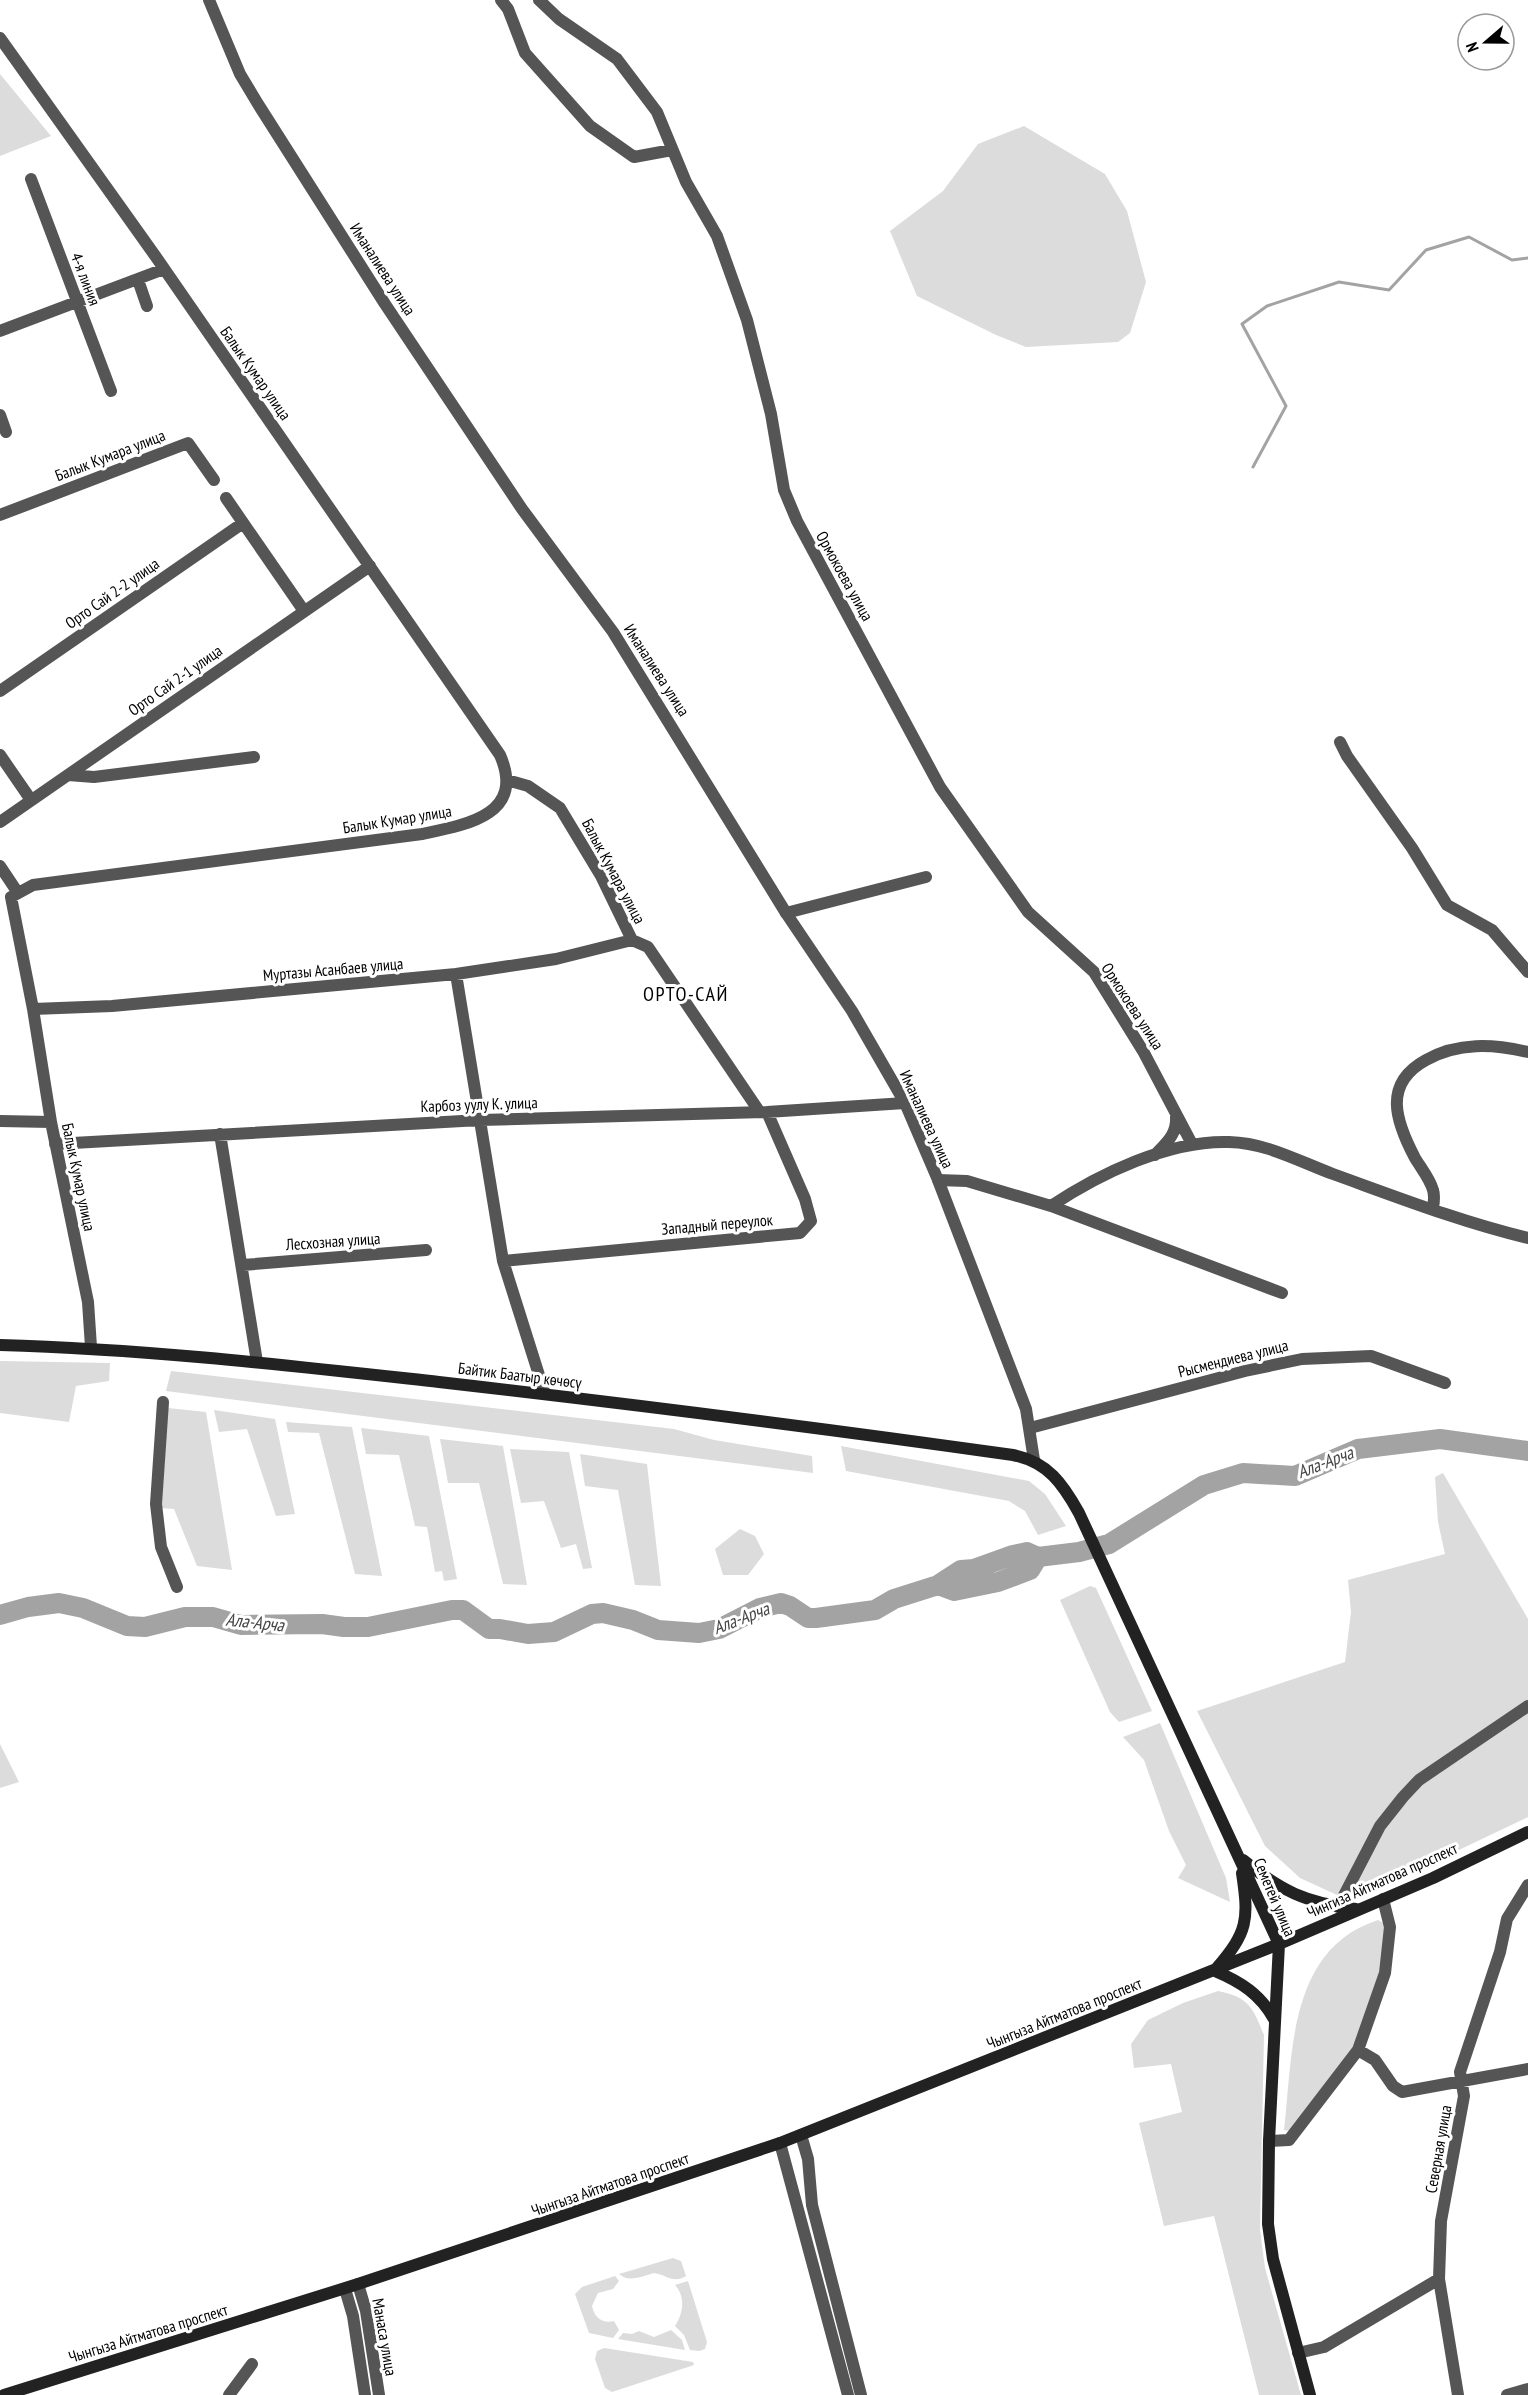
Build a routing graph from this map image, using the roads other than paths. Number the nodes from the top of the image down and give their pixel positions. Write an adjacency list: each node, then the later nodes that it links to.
1 (209, 0): 33 (street, Иманалиева улица)
2 (501, 0): 5 (street)
3 (538, 0): 5 (street, Ормокоева улица)
4 (0, 38): 7 (street, Балык Кумар улица)
5 (672, 150): 41 (street, Ормокоева улица)
6 (31, 179): 9 (street, 4-я линия)
7 (164, 269): 8 (street); 19 (street, Балык Кумар улица)
8 (138, 280): 9 (street); 10 (street)
9 (77, 302): 11 (street); 12 (street, 4-я линия)
10 (147, 306)
11 (0, 331)
12 (111, 391)
13 (0, 415): 14 (street)
14 (6, 432)
15 (214, 480): 17 (street, Балык Кумара улица)
16 (226, 498): 18 (street)
17 (0, 515)
18 (243, 523): 20 (street); 21 (street, Орто Сай 2-2 улица)
19 (370, 567): 20 (street, Орто Сай 2-1 улица); 26 (street, Балык Кумар улица)
20 (304, 611): 25 (street, Орто Сай 2-1 улица)
21 (0, 691)
22 (1340, 742): 35 (street)
23 (0, 755): 27 (street)
24 (254, 757): 25 (street)
25 (68, 775): 27 (street, Орто Сай 2-1 улица)
26 (507, 780): 32 (street, Балык Кумар улица); 34 (street, Балык Кумара улица)
27 (31, 800): 28 (street, Орто Сай 2-1 улица)
28 (0, 822)
29 (0, 866): 32 (street)
30 (926, 877): 33 (street)
31 (0, 880): 32 (street)
32 (14, 895): 37 (street, Балык Кумар улица)
33 (786, 913): 39 (street, Иманалиева улица)
34 (632, 940): 36 (street, Муртазы Асанбаев улица); 40 (street)
35 (1528, 972)
36 (456, 974): 37 (street, Муртазы Асанбаев улица); 42 (street)
37 (33, 1009): 44 (street, Балык Кумар улица)
38 (1528, 1053): 51 (street)
39 (905, 1103): 40 (street, Карбоз уулу К. улица); 49 (street, Иманалиева улица)
40 (763, 1112): 42 (street, Карбоз уулу К. улица); 54 (street, Западный переулок)
41 (1176, 1116): 47 (street, Ормокоева улица); 48 (street)
42 (480, 1120): 45 (street, Карбоз уулу К. улица); 54 (street)
43 (0, 1121): 44 (street)
44 (51, 1122): 46 (street, Балык Кумар улица)
45 (220, 1134): 46 (street, Карбоз уулу К. улица); 55 (street)
46 (55, 1144): 58 (street, Балык Кумар улица)
47 (1192, 1144): 48 (street); 51 (street)
48 (1152, 1158): 50 (street)
49 (938, 1180): 50 (street); 63 (street, Иманалиева улица)
50 (1051, 1206): 56 (street)
51 (1433, 1208): 52 (street)
52 (1528, 1238)
53 (426, 1250): 55 (street, Лесхозная улица)
54 (502, 1261): 61 (street)
55 (243, 1265): 59 (street)
56 (1282, 1293)
57 (0, 1345): 58 (main road, Байтик Баатыр көчөсү)
58 (91, 1347): 59 (main road, Байтик Баатыр көчөсү)
59 (257, 1362): 61 (main road, Байтик Баатыр көчөсү)
60 (1444, 1383): 63 (street, Рысмендиева улица)
61 (545, 1394): 64 (main road, Байтик Баатыр көчөсү)
62 (163, 1402): 65 (street)
63 (1030, 1428): 64 (street, Иманалиева улица)
64 (1034, 1460): 68 (main road, Семетей улица)
65 (177, 1587)
66 (1528, 1706): 71 (street)
67 (1528, 1832): 70 (main road, Чингиза Айтматова проспект)
68 (1239, 1857): 71 (main road); 73 (main road, Семетей улица); 74 (main road)
69 (1528, 1885): 78 (street, Северная улица)
70 (1383, 1899): 72 (main road, Чингиза Айтматова проспект); 76 (street)
71 (1338, 1907): 72 (main road)
72 (1357, 1909): 73 (main road, Чингиза Айтматова проспект)
73 (1279, 1944): 74 (main road, Чингиза Айтматова проспект); 75 (main road, Семетей улица)
74 (1215, 1971): 75 (main road); 79 (main road, Чынгыза Айтматова проспект)
75 (1274, 2019): 80 (main road, Семетей улица)
76 (1358, 2050): 78 (street); 80 (street)
77 (1528, 2069): 78 (street)
78 (1462, 2082): 84 (street, Северная улица)
79 (801, 2135): 81 (main road, Чынгыза Айтматова проспект); 82 (street)
80 (1269, 2141): 87 (main road, Семетей улица)
81 (780, 2144): 83 (street); 85 (main road, Чынгыза Айтматова проспект)
82 (812, 2205): 83 (street); 95 (street)
83 (799, 2209): 94 (street)
84 (1439, 2279): 87 (street); 97 (street, Северная улица)
85 (358, 2284): 86 (main road, Чынгыза Айтматова проспект); 93 (street, Манаса улица)
86 (345, 2289): 90 (main road, Чынгыза Айтматова проспект); 92 (street, Манаса улица)
87 (1298, 2353): 96 (main road, Семетей улица)
88 (252, 2364): 91 (street)
89 (1528, 2389): 98 (street)
90 (4, 2395)
91 (229, 2395)
92 (365, 2395)
93 (379, 2395)
94 (848, 2395)
95 (861, 2395)
96 (1310, 2395)
97 (1458, 2395)
98 (1507, 2395)

